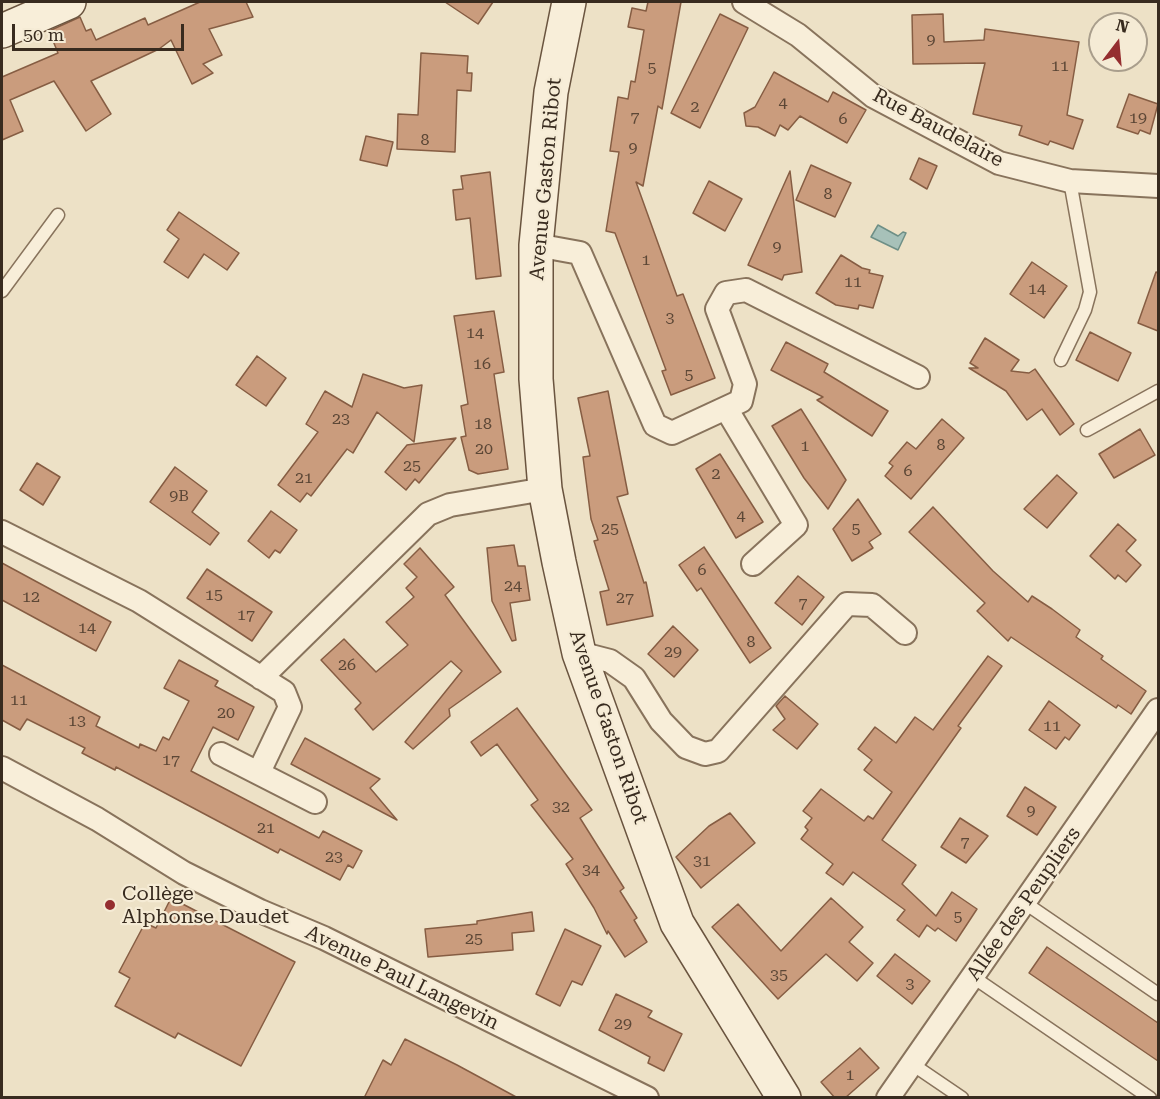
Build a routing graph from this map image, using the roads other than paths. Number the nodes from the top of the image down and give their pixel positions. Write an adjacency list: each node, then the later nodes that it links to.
1 (69, 2): 4 (street)
2 (569, 2): 8 (street, Avenue Gaston Ribot)
3 (744, 2): 5 (street, Rue Baudelaire)
4 (2, 31)
5 (1070, 181): 6 (street, Rue Baudelaire); 10 (lane)
6 (1158, 186)
7 (58, 215): 9 (lane)
8 (536, 245): 13 (street); 15 (street, Avenue Gaston Ribot)
9 (2, 291)
10 (1061, 360)
11 (918, 377): 13 (street)
12 (1158, 391): 14 (lane)
13 (727, 410): 17 (street)
14 (1087, 430)
15 (545, 489): 19 (street, Avenue Gaston Ribot); 20 (street)
16 (2, 532): 20 (street)
17 (753, 564)
18 (905, 633): 19 (street)
19 (579, 653): 32 (street, Avenue Gaston Ribot)
20 (261, 678): 24 (street)
21 (1158, 710): 26 (street, Allée des Peupliers)
22 (221, 754): 24 (street)
23 (2, 768): 30 (street, Avenue Paul Langevin)
24 (259, 772): 25 (street)
25 (315, 802)
26 (1025, 903): 27 (street, Allée des Peupliers); 28 (lane)
27 (973, 977): 29 (street, Allée des Peupliers); 35 (lane)
28 (1158, 994)
29 (912, 1064): 33 (street, Allée des Peupliers); 34 (lane)
30 (609, 1089): 31 (street, Avenue Paul Langevin)
31 (647, 1098)
32 (784, 1098)
33 (888, 1098)
34 (962, 1098)
35 (1150, 1098)

